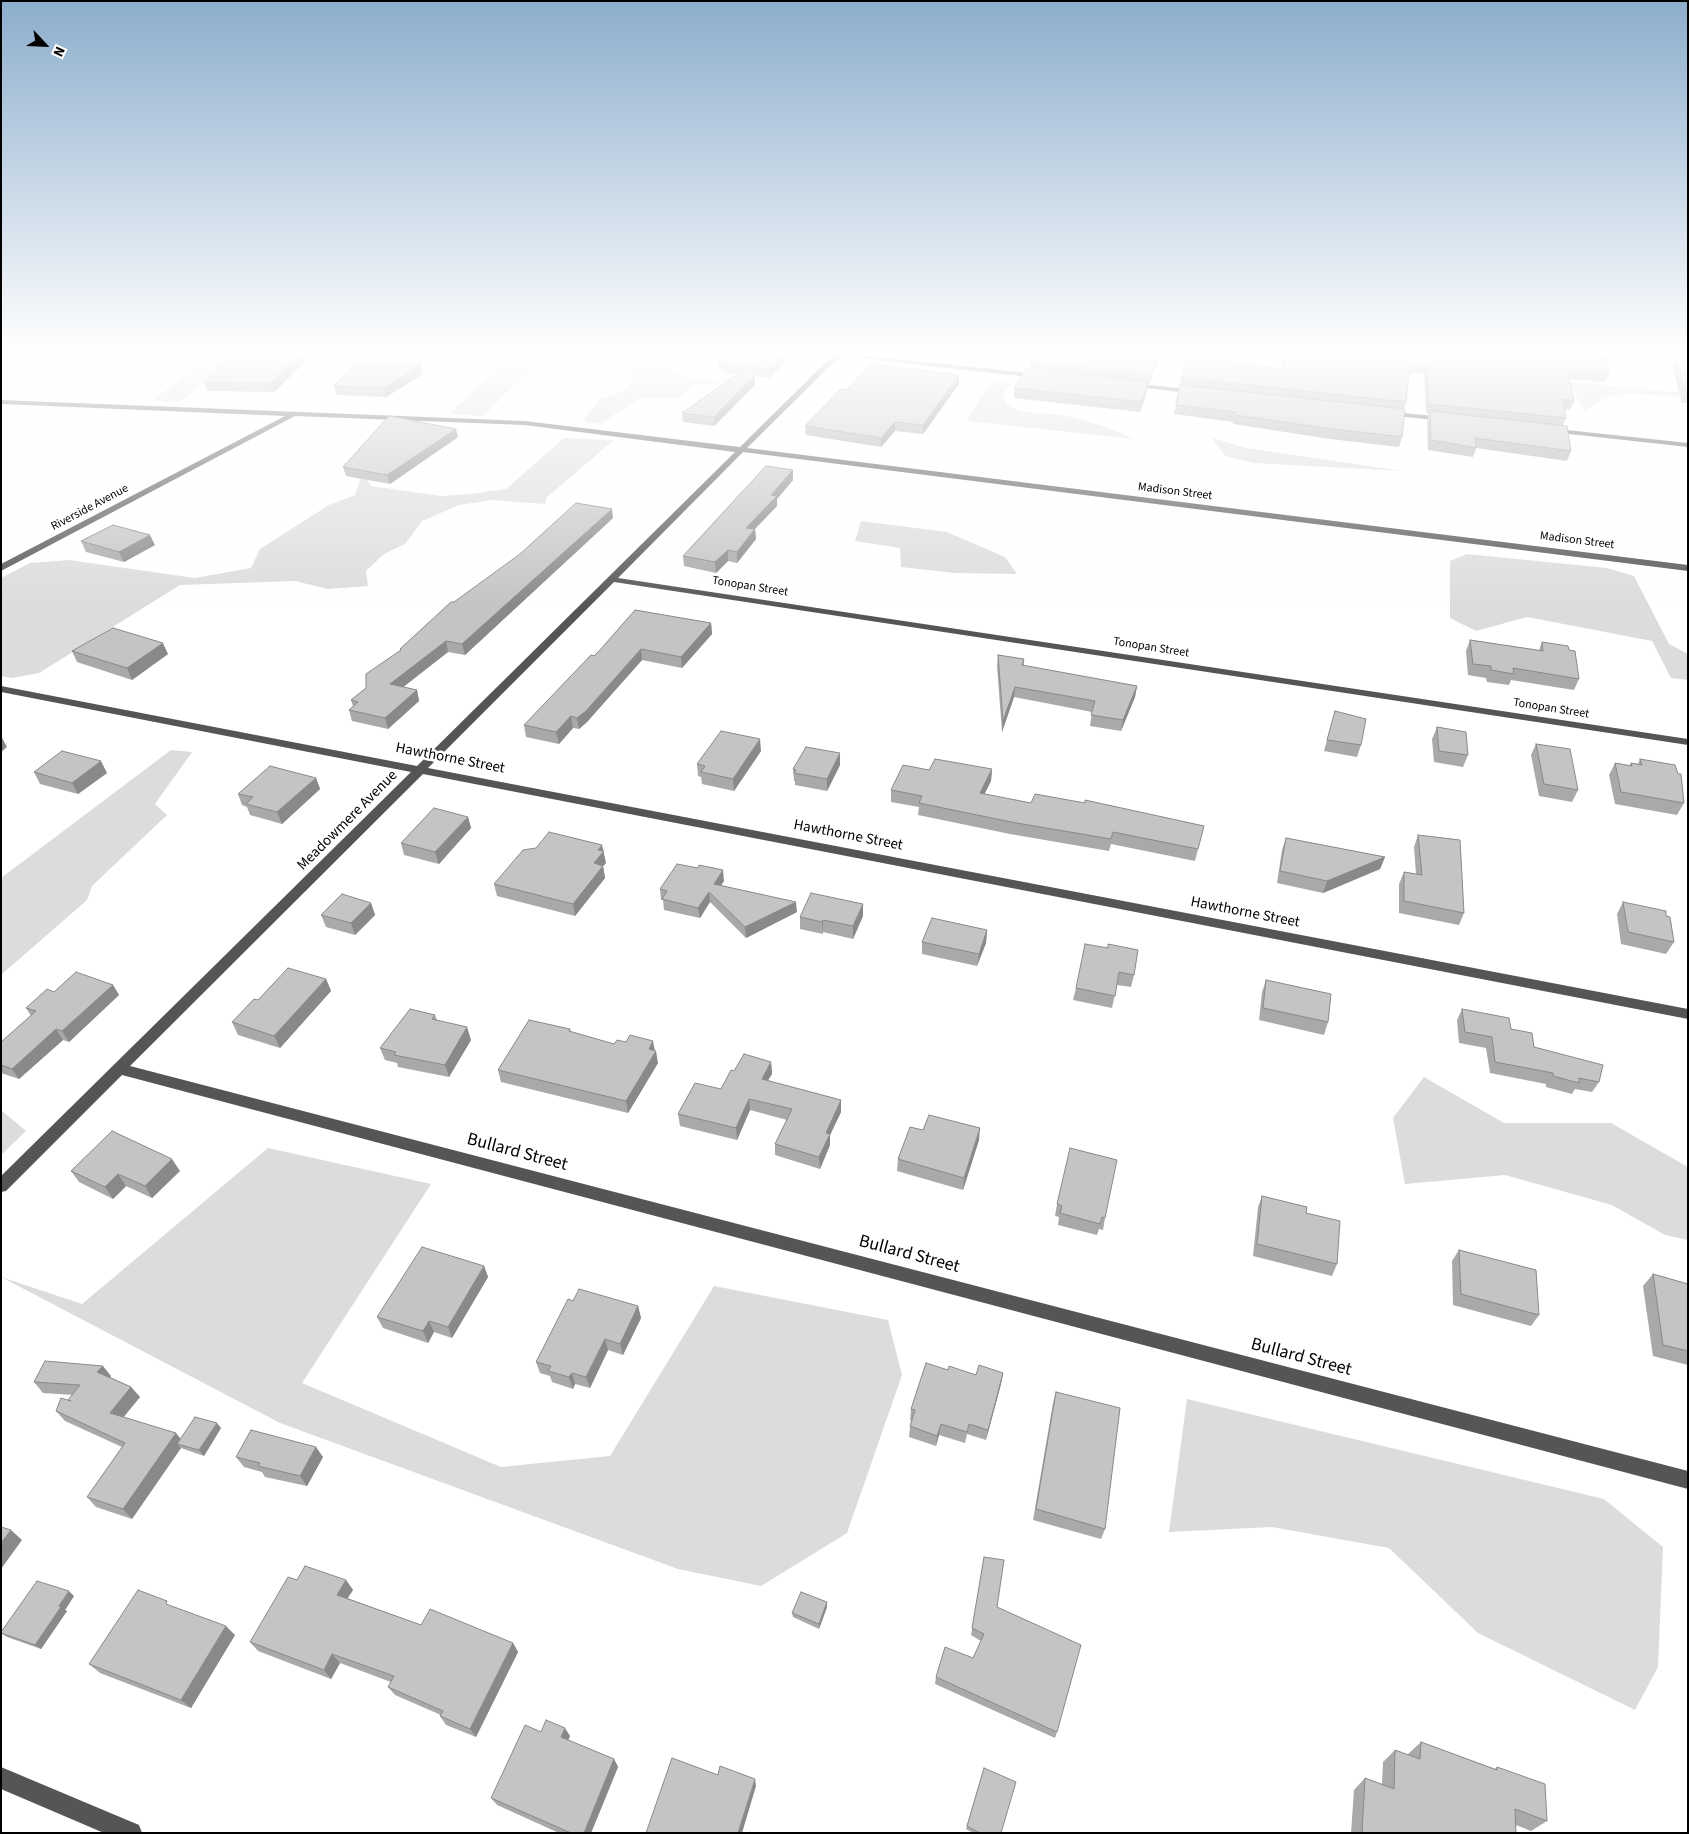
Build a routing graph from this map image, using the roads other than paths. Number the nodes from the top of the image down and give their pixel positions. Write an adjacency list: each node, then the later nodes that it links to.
1 (251, 436): 7 (street, Riverside Avenue)
2 (630, 436): 6 (street, Madison Street)
3 (756, 436): 6 (street, Meadowmere Avenue)
4 (1605, 436): 5 (street)
5 (1688, 444)
6 (742, 449): 8 (street, Madison Street); 9 (street, Meadowmere Avenue)
7 (1, 568)
8 (1688, 568)
9 (610, 578): 11 (street, Tonopan Street); 12 (street, Meadowmere Avenue)
10 (1, 689): 12 (street, Hawthorne Street)
11 (1688, 742)
12 (420, 770): 13 (street, Hawthorne Street); 14 (street, Meadowmere Avenue)
13 (1688, 1014)
14 (120, 1069): 15 (street, Meadowmere Avenue); 16 (street, Bullard Street)
15 (1, 1186)
16 (1688, 1480)
17 (1, 1778): 18 (street)
18 (131, 1833)

